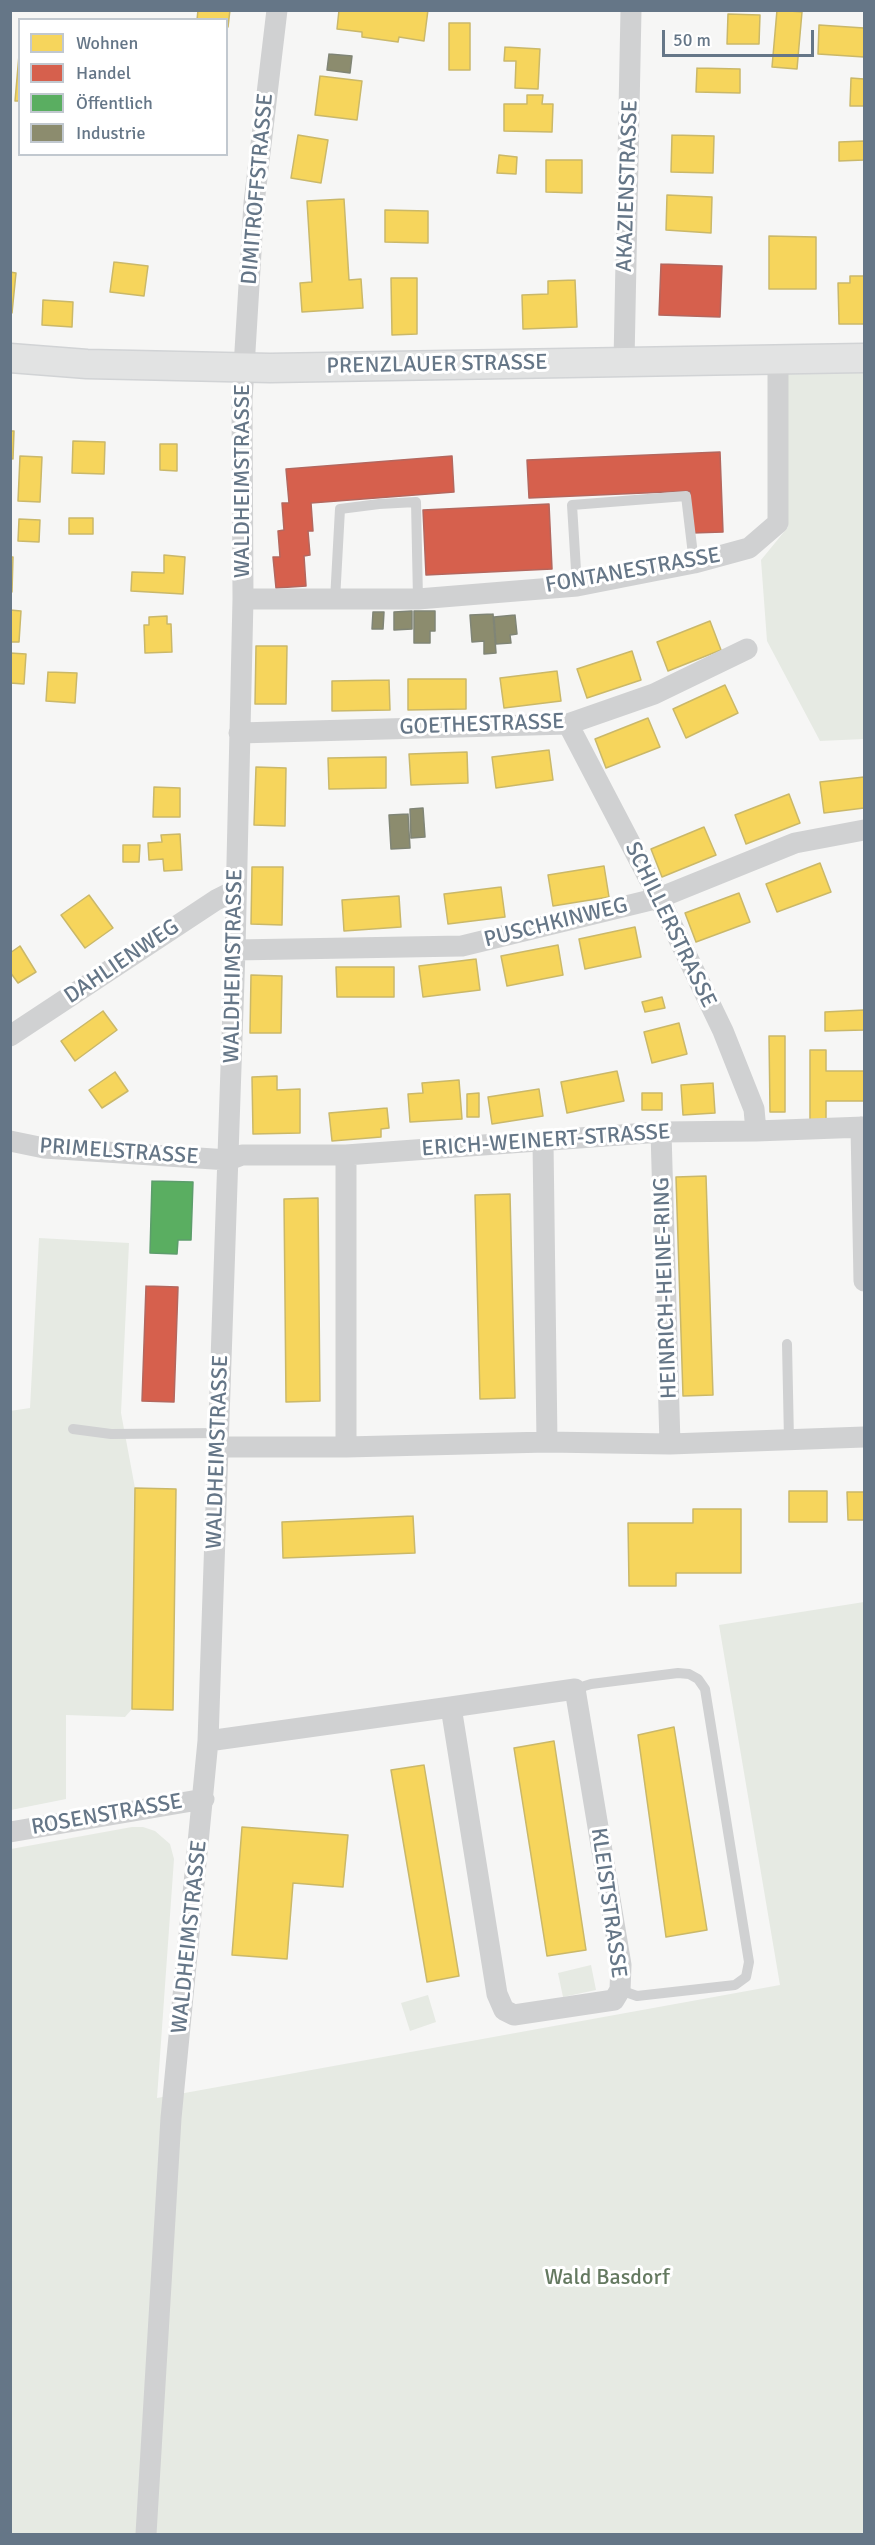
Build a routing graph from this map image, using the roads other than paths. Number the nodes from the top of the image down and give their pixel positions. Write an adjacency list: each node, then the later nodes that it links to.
1 (277, 10): 7 (street, DIMITROFFSTRASSE)
2 (631, 10): 6 (street, AKAZIENSTRASSE)
3 (10, 358): 7 (main road, PRENZLAUER STRASSE)
4 (864, 358): 5 (main road, PRENZLAUER STRASSE)
5 (778, 360): 6 (main road, PRENZLAUER STRASSE); 8 (street, FONTANESTRASSE)
6 (624, 361): 7 (main road, PRENZLAUER STRASSE)
7 (244, 367): 10 (street, WALDHEIMSTRASSE)
8 (693, 563): 9 (street, FONTANESTRASSE); 9 (lane)
9 (577, 586): 11 (street, FONTANESTRASSE)
10 (243, 599): 12 (street, FONTANESTRASSE); 15 (street, WALDHEIMSTRASSE)
11 (418, 599): 12 (street, FONTANESTRASSE); 12 (lane)
12 (335, 600)
13 (747, 649): 14 (street, GOETHESTRASSE)
14 (568, 724): 15 (street, GOETHESTRASSE); 18 (street, SCHILLERSTRASSE)
15 (238, 732): 17 (street, WALDHEIMSTRASSE)
16 (864, 830): 18 (street, PUSCHKINWEG)
17 (236, 890): 19 (street, WALDHEIMSTRASSE); 20 (street, DAHLIENWEG)
18 (659, 898): 19 (street, PUSCHKINWEG); 22 (street, SCHILLERSTRASSE)
19 (235, 950): 27 (street, WALDHEIMSTRASSE)
20 (10, 1036)
21 (863, 1127): 22 (street, ERICH-WEINERT-STRASSE); 28 (street)
22 (756, 1131): 23 (street, ERICH-WEINERT-STRASSE)
23 (661, 1132): 25 (street, ERICH-WEINERT-STRASSE); 35 (street, HEINRICH-HEINE-RING)
24 (10, 1141): 27 (street, PRIMELSTRASSE)
25 (543, 1142): 26 (street, ERICH-WEINERT-STRASSE); 34 (street)
26 (346, 1155): 27 (street, ERICH-WEINERT-STRASSE); 36 (street)
27 (229, 1160): 32 (street, WALDHEIMSTRASSE)
28 (864, 1281)
29 (787, 1344): 33 (lane)
30 (73, 1429): 32 (lane)
31 (864, 1437): 33 (street)
32 (218, 1440): 36 (street); 39 (street, WALDHEIMSTRASSE)
33 (789, 1440): 35 (street)
34 (547, 1442): 35 (street); 36 (street)
35 (670, 1444)
36 (346, 1448)
37 (575, 1689): 38 (street); 42 (street, KLEISTSTRASSE); 42 (lane)
38 (451, 1707): 39 (street); 42 (street, KLEISTSTRASSE)
39 (208, 1742): 40 (street, WALDHEIMSTRASSE)
40 (204, 1798): 41 (street, ROSENSTRASSE); 43 (street, WALDHEIMSTRASSE)
41 (10, 1832)
42 (620, 1990)
43 (147, 2535)

